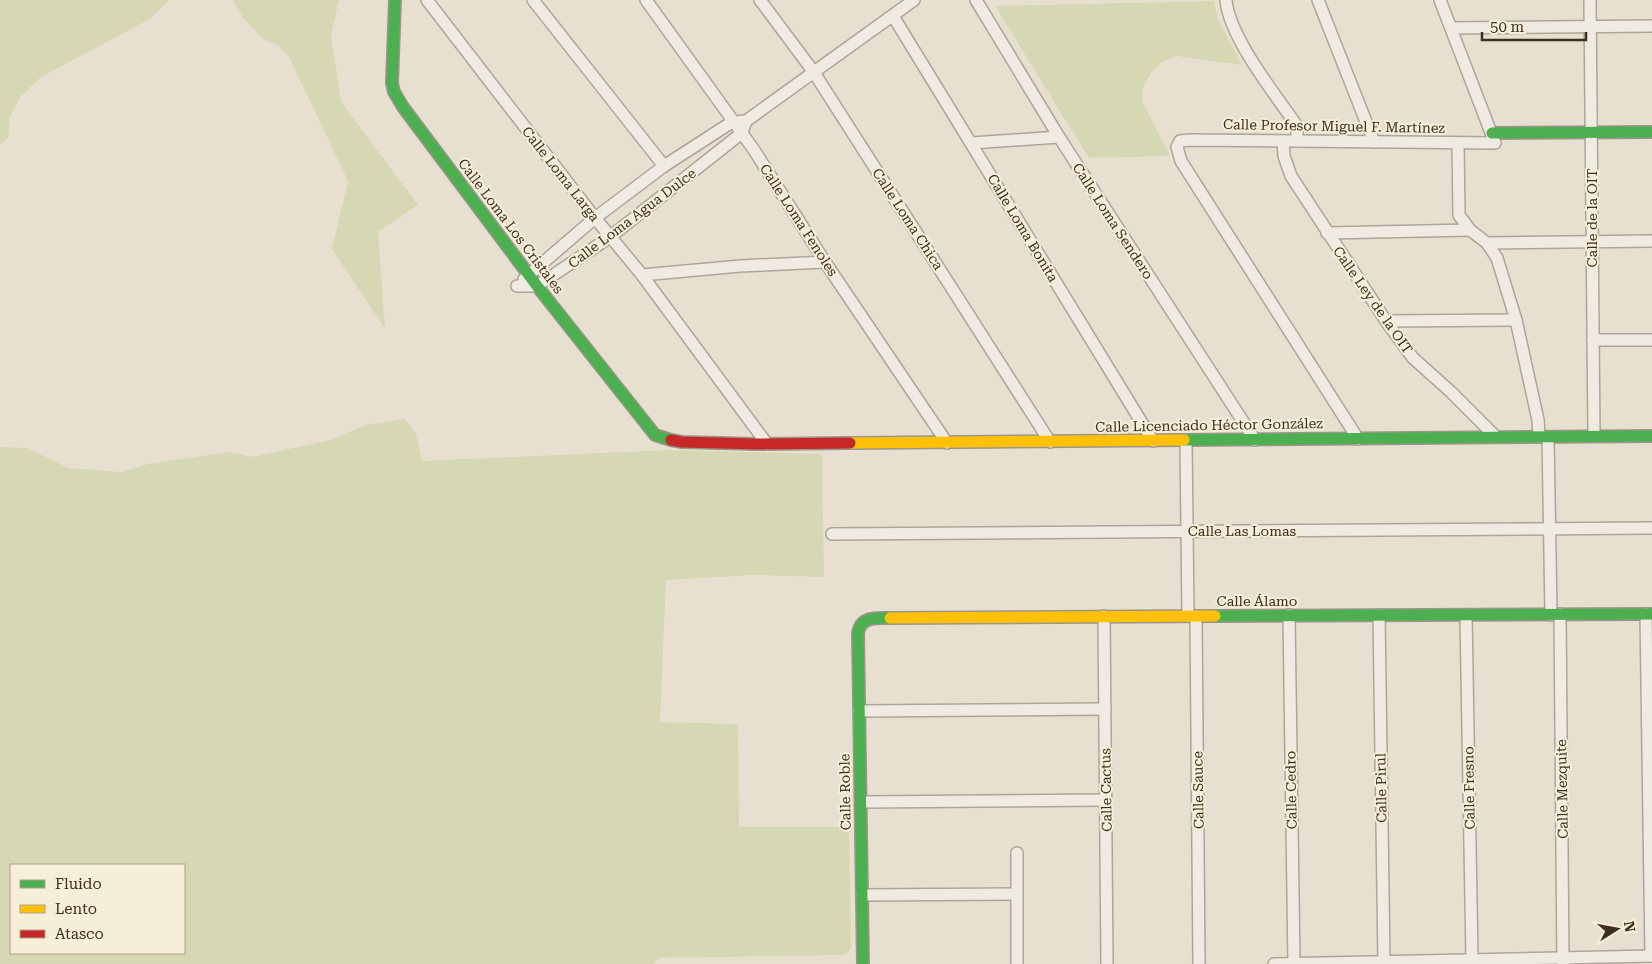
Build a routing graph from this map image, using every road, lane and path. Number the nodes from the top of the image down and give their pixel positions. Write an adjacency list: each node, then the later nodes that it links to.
1 (395, 0): 37 (street, Calle Loma Los Cristales)
2 (427, 0): 29 (street, Calle Loma Larga)
3 (533, 0): 28 (street)
4 (646, 0): 17 (street, Calle Loma Fenoles)
5 (760, 0): 16 (street, Calle Loma Chica)
6 (914, 0): 12 (street, Calle Loma Agua Dulce)
7 (976, 0): 21 (street, Calle Loma Sendero)
8 (1226, 0): 24 (street)
9 (1318, 0): 25 (street)
10 (1440, 0): 15 (street)
11 (1590, 0): 14 (street, Calle de la OIT)
12 (893, 16): 16 (street, Calle Loma Agua Dulce); 26 (street, Calle Loma Bonita)
13 (1652, 26): 14 (street)
14 (1591, 27): 15 (street); 19 (street, Calle de la OIT)
15 (1451, 28): 22 (street)
16 (813, 72): 17 (street, Calle Loma Agua Dulce); 53 (street, Calle Loma Chica)
17 (741, 121): 18 (street, Calle Loma Fenoles); 28 (street, Calle Loma Agua Dulce)
18 (742, 132): 32 (street, Calle Loma Agua Dulce); 36 (street, Calle Loma Fenoles)
19 (1591, 132): 20 (street, Calle Profesor Miguel F. Martínez); 22 (street, Calle Profesor Miguel F. Martínez); 34 (street, Calle de la OIT)
20 (1652, 132)
21 (1059, 137): 26 (street); 51 (street, Calle Loma Sendero)
22 (1493, 138): 27 (street, Calle Profesor Miguel F. Martínez)
23 (1283, 141): 24 (street, Calle Profesor Miguel F. Martínez); 31 (street, Calle Ley de la OIT); 48 (street, Calle Profesor Miguel F. Martínez)
24 (1297, 141): 25 (street, Calle Profesor Miguel F. Martínez)
25 (1374, 142): 27 (street, Calle Profesor Miguel F. Martínez)
26 (972, 143): 52 (street, Calle Loma Bonita)
27 (1458, 143): 30 (street)
28 (664, 166): 29 (street, Calle Loma Agua Dulce)
29 (595, 218): 32 (street, Calle Loma Larga); 37 (street, Calle Loma Agua Dulce)
30 (1470, 230): 31 (street); 35 (street)
31 (1327, 233): 41 (street, Calle Ley de la OIT)
32 (610, 237): 38 (street, Calle Loma Larga); 39 (street, Calle Loma Agua Dulce)
33 (1652, 241): 34 (street)
34 (1592, 242): 35 (street); 42 (street, Calle de la OIT)
35 (1487, 243): 40 (street, Calle Mezquite)
36 (825, 262): 38 (street); 54 (street, Calle Loma Fenoles)
37 (528, 274): 39 (street, Calle Loma Los Cristales)
38 (642, 276): 55 (street, Calle Loma Larga)
39 (537, 286): 49 (street, Calle Loma Los Cristales)
40 (1516, 320): 41 (street); 47 (street, Calle Mezquite)
41 (1386, 321): 46 (street, Calle Ley de la OIT)
42 (1593, 340): 43 (street); 44 (street, Calle de la OIT)
43 (1652, 340)
44 (1594, 436): 45 (street, Calle Licenciado Héctor González); 47 (street, Calle Licenciado Héctor González)
45 (1652, 436)
46 (1496, 437): 47 (street, Calle Licenciado Héctor González); 48 (street, Calle Licenciado Héctor González)
47 (1544, 437): 57 (street, Calle Mezquite)
48 (1358, 439): 51 (street, Calle Licenciado Héctor González)
49 (670, 440): 55 (street, Calle Licenciado Héctor González)
50 (1186, 440): 51 (street, Calle Licenciado Héctor González); 52 (street, Calle Licenciado Héctor González); 58 (street, Calle Sauce)
51 (1255, 440)
52 (1153, 441): 53 (street, Calle Licenciado Héctor González)
53 (1050, 442): 54 (street, Calle Licenciado Héctor González)
54 (947, 443): 55 (street, Calle Licenciado Héctor González)
55 (767, 444)
56 (1652, 528): 57 (street, Calle Las Lomas)
57 (1550, 529): 58 (street, Calle Las Lomas); 60 (street, Calle Mezquite)
58 (1187, 532): 59 (street, Calle Las Lomas); 65 (street, Calle Sauce)
59 (832, 534)
60 (1555, 614): 61 (street, Calle Álamo); 63 (street, Calle Álamo); 77 (street, Calle Mezquite)
61 (1649, 614): 75 (street)
62 (1379, 615): 63 (street, Calle Álamo); 66 (street, Calle Álamo); 78 (street, Calle Pirul)
63 (1466, 615): 76 (street, Calle Fresno)
64 (1104, 616): 65 (street, Calle Álamo); 67 (street, Calle Álamo); 68 (street, Calle Cactus)
65 (1192, 616): 66 (street, Calle Álamo); 82 (street, Calle Sauce)
66 (1288, 616): 84 (street, Calle Cedro)
67 (862, 621): 69 (street, Calle Roble)
68 (1105, 709): 69 (street); 70 (street, Calle Cactus)
69 (859, 711): 71 (street, Calle Roble)
70 (1106, 800): 71 (street); 81 (street, Calle Cactus)
71 (860, 802): 74 (street, Calle Roble)
72 (1017, 853): 73 (street)
73 (1017, 894): 74 (street); 80 (street)
74 (862, 895): 79 (street, Calle Roble)
75 (1651, 956): 77 (street)
76 (1472, 960): 77 (street); 78 (street)
77 (1563, 961)
78 (1384, 962): 84 (street)
79 (862, 964)
80 (1017, 964)
81 (1107, 964)
82 (1199, 964)
83 (1274, 964): 84 (street)
84 (1294, 964)

